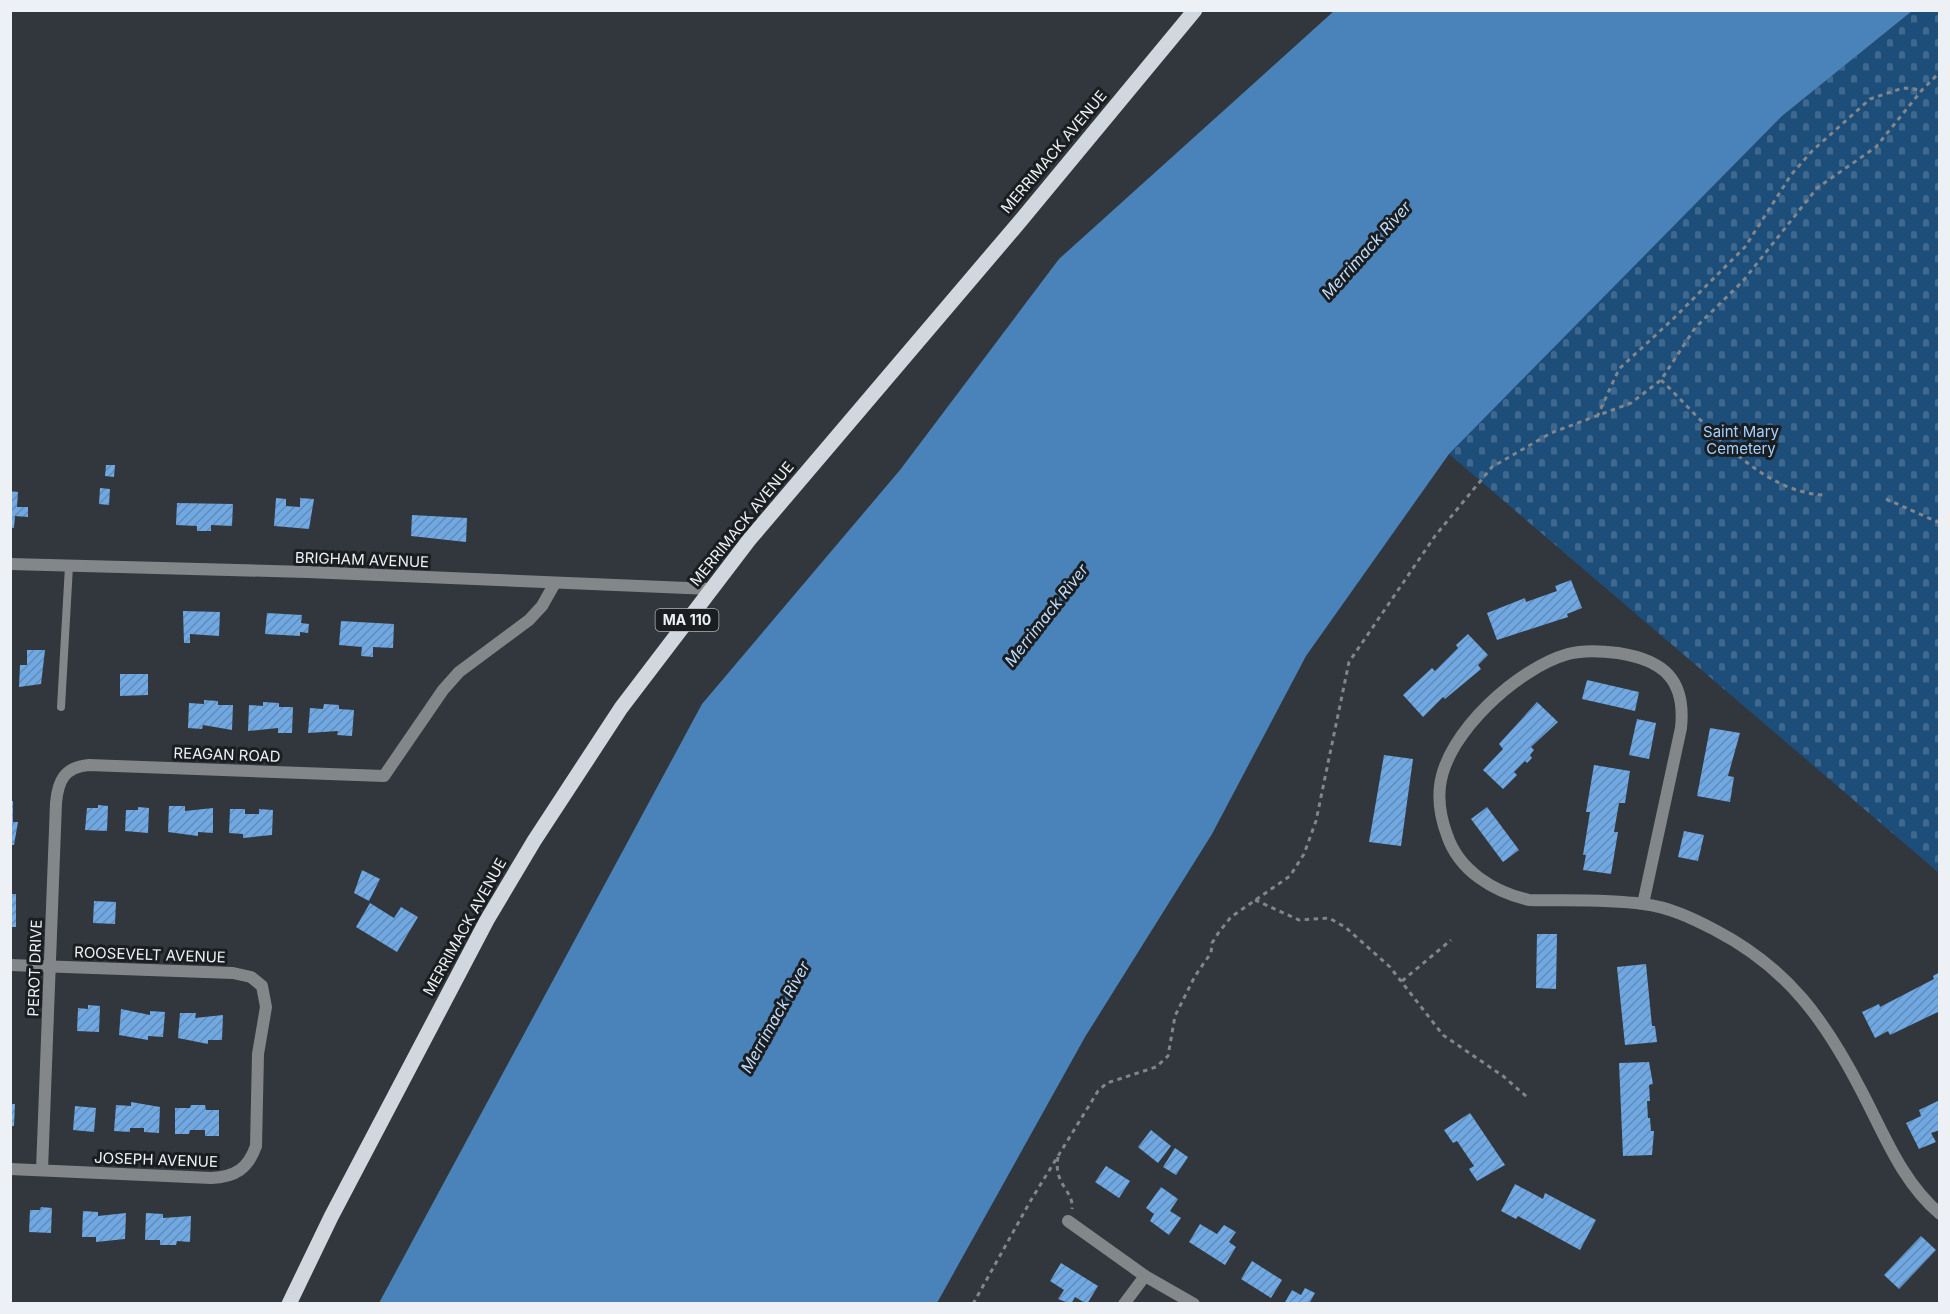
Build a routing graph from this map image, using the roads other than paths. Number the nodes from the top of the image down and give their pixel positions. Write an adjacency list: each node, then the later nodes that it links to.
1 (1195, 10): 5 (main road, MERRIMACK AVENUE / MA 110)
2 (10, 564): 3 (street, BRIGHAM AVENUE)
3 (69, 566): 4 (street, BRIGHAM AVENUE); 6 (lane)
4 (555, 583): 5 (street, BRIGHAM AVENUE); 7 (street, REAGAN ROAD)
5 (711, 589): 17 (main road, MERRIMACK AVENUE / MA 110)
6 (61, 707)
7 (69, 770): 10 (street, PEROT DRIVE)
8 (1643, 904): 8 (street); 14 (street)
9 (10, 965): 10 (street, ROOSEVELT AVENUE)
10 (50, 966): 11 (street, ROOSEVELT AVENUE); 13 (street, PEROT DRIVE)
11 (256, 1080): 13 (street, JOSEPH AVENUE)
12 (10, 1169): 13 (street, JOSEPH AVENUE)
13 (42, 1170)
14 (1940, 1214)
15 (1068, 1221): 16 (street)
16 (1145, 1276): 18 (street); 19 (street)
17 (289, 1304)
18 (1124, 1304)
19 (1194, 1304)

